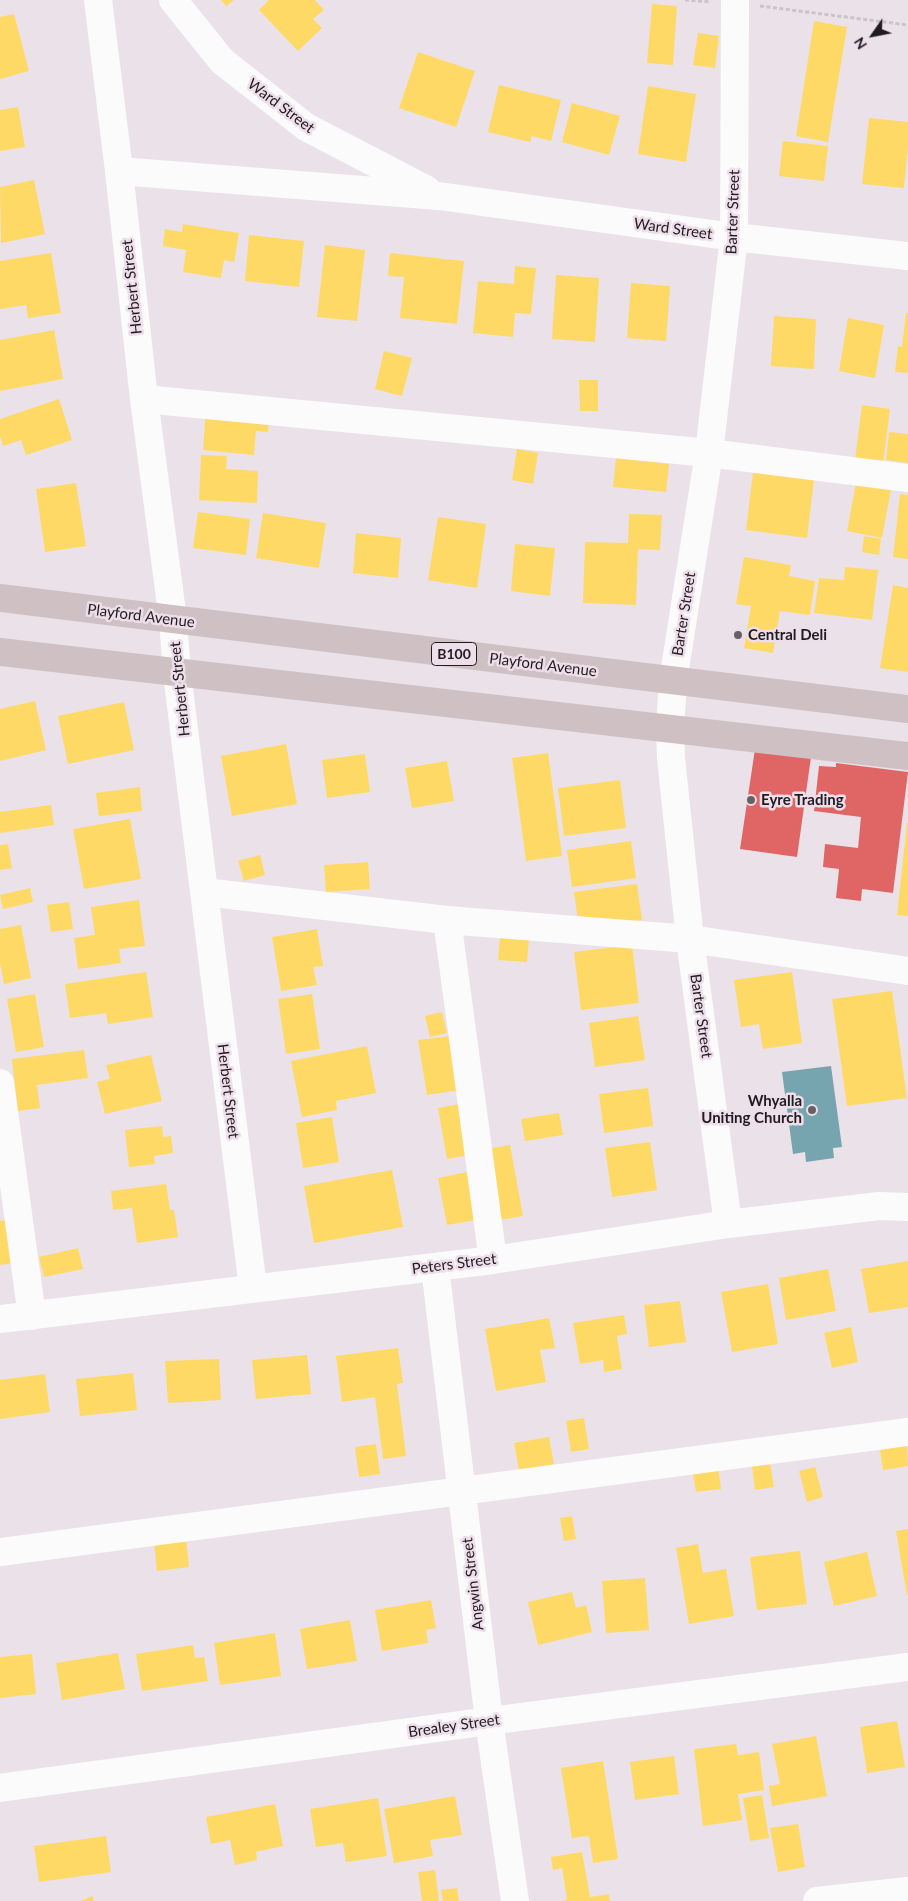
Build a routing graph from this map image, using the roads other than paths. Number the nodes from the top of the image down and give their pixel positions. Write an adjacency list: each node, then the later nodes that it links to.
1 (98, 0): 4 (street, Herbert Street)
2 (173, 0): 5 (street, Ward Street)
3 (735, 3): 6 (street, Barter Street)
4 (119, 171): 5 (street, Ward Street); 8 (street, Herbert Street)
5 (439, 196): 6 (street, Ward Street)
6 (734, 237): 7 (street, Ward Street); 9 (street, Barter Street)
7 (908, 256)
8 (144, 400): 9 (street); 12 (street, Herbert Street)
9 (709, 453): 10 (street); 15 (street, Barter Street)
10 (908, 478)
11 (0, 598): 12 (highway, Playford Avenue / B100)
12 (173, 620): 14 (street, Herbert Street); 15 (highway, Playford Avenue / B100)
13 (0, 652): 14 (highway)
14 (177, 673): 17 (highway); 19 (street, Herbert Street)
15 (673, 681): 16 (highway, Playford Avenue / B100); 17 (street, Barter Street)
16 (908, 709)
17 (670, 728): 18 (highway); 21 (street, Barter Street)
18 (908, 756)
19 (204, 892): 20 (street); 28 (street, Herbert Street)
20 (447, 920): 21 (street); 26 (street)
21 (690, 939): 22 (street); 25 (street, Barter Street)
22 (908, 971)
23 (0, 1083): 29 (street)
24 (908, 1207): 25 (street, Peters Street)
25 (728, 1224): 26 (street, Peters Street)
26 (493, 1260): 27 (street, Peters Street)
27 (435, 1267): 28 (street, Peters Street); 32 (street, Angwin Street)
28 (253, 1288): 29 (street, Peters Street)
29 (32, 1316): 30 (street, Peters Street)
30 (0, 1320)
31 (908, 1432): 32 (street)
32 (462, 1491): 33 (street); 35 (street, Angwin Street)
33 (0, 1552)
34 (908, 1667): 35 (street, Brealey Street)
35 (489, 1721): 36 (street, Brealey Street); 38 (street, Angwin Street)
36 (0, 1788)
37 (908, 1891): 39 (street)
38 (515, 1901)
39 (817, 1901)

